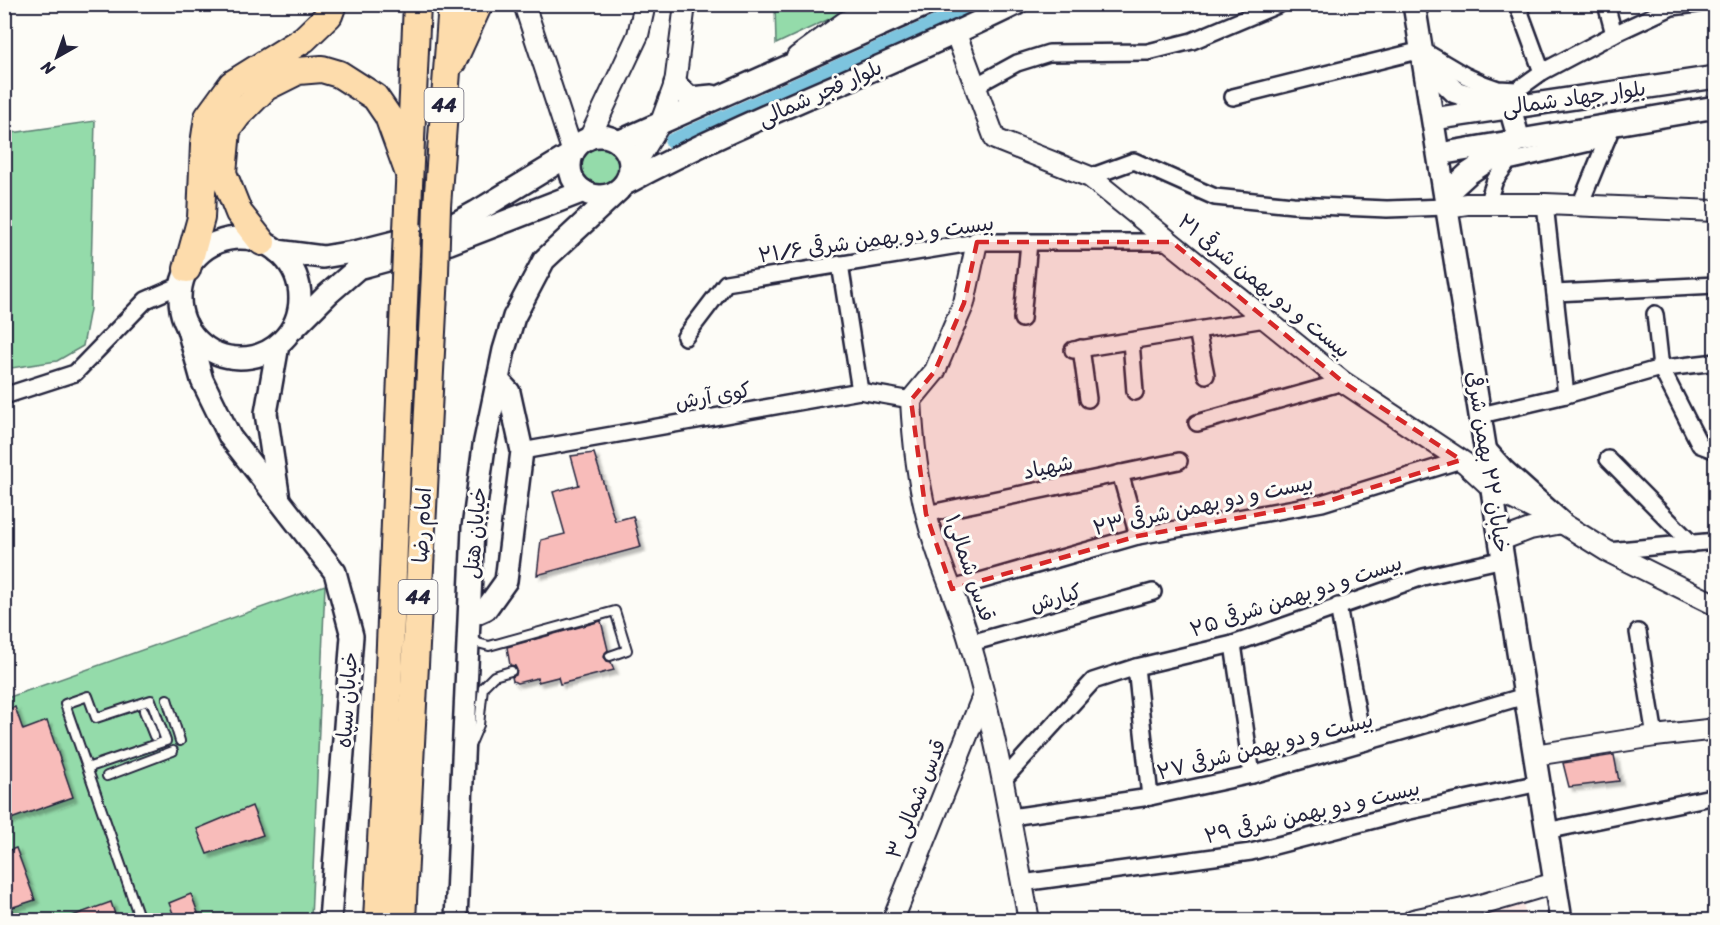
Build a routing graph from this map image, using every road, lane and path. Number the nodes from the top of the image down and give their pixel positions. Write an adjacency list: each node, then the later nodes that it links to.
1 (333, 4): 52 (highway)
2 (417, 4): 38 (highway, 44)
3 (452, 4): 23 (highway, 44)
4 (479, 4): 23 (highway)
5 (524, 4): 36 (street)
6 (645, 4): 33 (street)
7 (685, 4): 24 (street)
8 (881, 4): 20 (street)
9 (928, 4): 20 (main road, بلوار فجر شمالی)
10 (1016, 4): 17 (main road, بلوار فجر شمالی)
11 (1280, 4): 25 (street)
12 (1414, 4): 19 (main road, خیابان ۲۲ بهمن شرقی)
13 (1517, 4): 21 (street)
14 (1606, 4): 18 (street)
15 (1696, 4): 16 (street)
16 (1672, 6): 18 (street)
17 (956, 34): 25 (street); 40 (main road, بلوار فجر شمالی)
18 (1614, 34): 21 (street)
19 (1423, 56): 21 (street); 27 (street); 29 (main road); 30 (main road, خیابان ۲۲ بهمن شرقی)
20 (781, 69): 26 (main road, بلوار فجر شمالی)
21 (1542, 72)
22 (1716, 77): 29 (main road, بلوار جهاد شمالی)
23 (446, 78): 112 (highway, امام رضا / 44, bridge)
24 (675, 84): 26 (main road); 31 (street)
25 (975, 86): 39 (street, بیست و دو بهمن شرقی ۲۱)
26 (725, 95): 31 (main road, بلوار فجر شمالی)
27 (1233, 97)
28 (1716, 107): 32 (main road, بلوار جهاد شمالی)
29 (1510, 108): 30 (main road, بلوار جهاد شمالی); 34 (main road)
30 (1433, 119): 37 (main road, خیابان ۲۲ بهمن شرقی)
31 (661, 122): 35 (main road, بلوار فجر شمالی); 40 (street)
32 (1611, 131): 34 (main road, بلوار جهاد شمالی); 43 (street); 45 (street)
33 (589, 139): 35 (main road); 36 (main road)
34 (1519, 140): 37 (main road, بلوار جهاد شمالی); 42 (main road)
35 (618, 142): 40 (main road)
36 (573, 153): 41 (main road); 50 (main road)
37 (1439, 154): 42 (main road, خیابان ۲۲ بهمن شرقی)
38 (409, 174): 50 (highway); 112 (highway, امام رضا / 44, bridge)
39 (1090, 177): 42 (street); 49 (street, بیست و دو بهمن شرقی ۲۱)
40 (624, 183): 41 (main road); 66 (main road, خیابان هتل)
41 (584, 191): 61 (main road)
42 (1453, 202): 43 (street); 74 (main road, خیابان ۲۲ بهمن شرقی)
43 (1487, 204): 44 (street)
44 (1545, 204): 45 (street); 54 (street)
45 (1580, 206): 46 (street)
46 (1716, 211)
47 (977, 242): 48 (street, بیست و دو بهمن شرقی ۲۱/۶); 51 (street, بیست و دو بهمن شرقی ۲۱/۶); 73 (street)
48 (1029, 242): 49 (street, بیست و دو بهمن شرقی ۲۱/۶); 56 (street)
49 (1172, 242): 57 (street, بیست و دو بهمن شرقی ۲۱)
50 (270, 246): 52 (main road); 61 (main road)
51 (840, 264): 60 (street, بیست و دو بهمن شرقی ۲۱/۶); 68 (street)
52 (184, 277): 58 (main road); 71 (street)
53 (1716, 285): 54 (street)
54 (1556, 293): 70 (street)
55 (1655, 314): 64 (street)
56 (1022, 319)
57 (1265, 319): 59 (street); 67 (street, بیست و دو بهمن شرقی ۲۱)
58 (187, 326): 61 (main road); 84 (main road, خیابان سپاه)
59 (1197, 330): 62 (street); 65 (street)
60 (685, 337)
61 (284, 339): 84 (main road, خیابان سپاه)
62 (1131, 341): 69 (street); 72 (street)
63 (1716, 362): 64 (street)
64 (1661, 368): 70 (street); 78 (street)
65 (1206, 375)
66 (498, 380): 76 (main road); 96 (main road, خیابان هتل)
67 (1343, 382): 75 (street); 80 (street, بیست و دو بهمن شرقی ۲۱)
68 (860, 391): 73 (street, کوی آرش); 76 (street, کوی آرش)
69 (1135, 392)
70 (1566, 395): 74 (street)
71 (4, 396)
72 (1088, 399)
73 (911, 400): 85 (street, قدس شمالی۱)
74 (1481, 415): 77 (main road, خیابان ۲۲ بهمن شرقی)
75 (1197, 423)
76 (522, 451): 96 (main road)
77 (1487, 452): 83 (main road, خیابان ۲۲ بهمن شرقی); 86 (main road)
78 (1716, 452)
79 (1608, 459): 89 (street)
80 (1461, 460): 83 (street, بیست و دو بهمن شرقی ۲۱); 87 (street, بیست و دو بهمن شرقی ۲۳)
81 (1179, 461): 82 (street, شهیاد)
82 (1120, 474): 85 (street, شهیاد); 87 (street)
83 (1493, 489): 86 (street, بیست و دو بهمن شرقی ۲۱); 90 (main road, خیابان ۲۲ بهمن شرقی)
84 (279, 500): 128 (main road, خیابان سپاه)
85 (926, 514): 92 (street, قدس شمالی۱)
86 (1562, 523): 90 (street); 91 (street, بیست و دو بهمن شرقی ۲۱)
87 (1138, 537): 92 (street, بیست و دو بهمن شرقی ۲۳)
88 (1716, 541): 89 (street)
89 (1692, 544): 91 (street)
90 (1502, 549): 95 (street, بیست و دو بهمن شرقی ۲۵); 104 (main road, خیابان ۲۲ بهمن شرقی)
91 (1607, 551): 94 (street, بیست و دو بهمن شرقی ۲۱)
92 (952, 589): 98 (street, قدس شمالی۱)
93 (1153, 592): 98 (street, کیارش)
94 (1716, 605)
95 (1338, 606): 99 (street, بیست و دو بهمن شرقی ۲۵); 111 (street)
96 (469, 624): 100 (lane); 114 (main road, خیابان هتل)
97 (1638, 632): 109 (street)
98 (971, 644): 103 (street, قدس شمالی۱)
99 (1233, 644): 101 (street, بیست و دو بهمن شرقی ۲۵); 117 (street)
100 (610, 656)
101 (1136, 667): 119 (street, بیست و دو بهمن شرقی ۲۵); 122 (street)
102 (511, 671): 114 (lane)
103 (983, 696): 119 (street, قدس شمالی۱); 134 (street, قدس شمالی ۳)
104 (1525, 696): 111 (street, بیست و دو بهمن شرقی ۲۷); 115 (main road, خیابان ۲۲ بهمن شرقی)
105 (167, 699): 110 (lane)
106 (144, 711): 108 (lane)
107 (1716, 729): 109 (street)
108 (154, 736)
109 (1655, 736): 115 (street)
110 (180, 741)
111 (1363, 743): 117 (street, بیست و دو بهمن شرقی ۲۷)
112 (398, 744): 129 (highway); 130 (highway, امام رضا / 44); 131 (highway, امام رضا / 44); 132 (highway)
113 (173, 751): 118 (lane)
114 (464, 755): 133 (main road, خیابان هتل)
115 (1534, 755): 120 (main road, خیابان ۲۲ بهمن شرقی)
116 (87, 768): 116 (lane); 127 (lane)
117 (1252, 775): 122 (street, بیست و دو بهمن شرقی ۲۷)
118 (107, 776)
119 (1003, 780): 123 (street, قدس شمالی۱)
120 (1539, 783): 124 (main road, خیابان ۲۲ بهمن شرقی); 125 (street, بیست و دو بهمن شرقی ۲۹)
121 (1716, 796): 124 (street)
122 (1150, 797): 123 (street, بیست و دو بهمن شرقی ۲۷)
123 (1011, 817): 125 (street, قدس شمالی۱)
124 (1546, 831): 126 (main road, خیابان ۲۲ بهمن شرقی)
125 (1022, 883): 135 (street, قدس شمالی۱)
126 (1555, 883): 136 (street); 137 (main road, خیابان ۲۲ بهمن شرقی)
127 (140, 921)
128 (330, 921)
129 (361, 921)
130 (376, 921)
131 (402, 921)
132 (420, 921)
133 (456, 921)
134 (893, 921)
135 (1029, 921)
136 (1413, 921)
137 (1561, 921)

